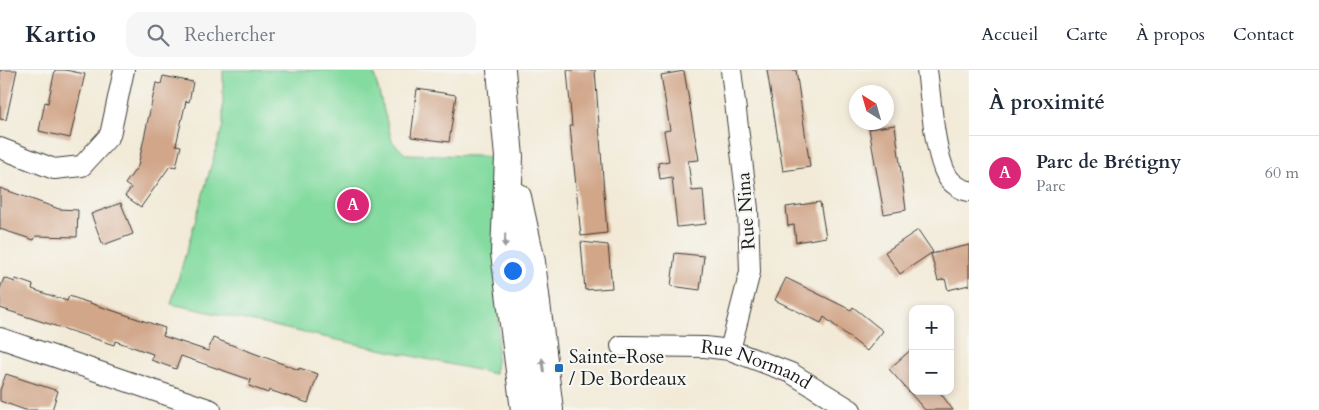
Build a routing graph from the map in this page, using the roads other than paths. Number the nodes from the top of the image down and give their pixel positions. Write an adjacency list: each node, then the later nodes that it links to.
1 (124, 70): 5 (street)
2 (501, 70): 6 (street)
3 (731, 70): 10 (street, Rue Nina)
4 (927, 70): 7 (street)
5 (0, 148)
6 (508, 157): 12 (street, one-way to 12); 13 (street, one-way to 6)
7 (969, 191)
8 (0, 338): 11 (street)
9 (621, 346): 10 (street, Rue Normand)
10 (730, 350): 14 (street, Rue Normand)
11 (211, 410)
12 (525, 410)
13 (549, 410)
14 (851, 410)

